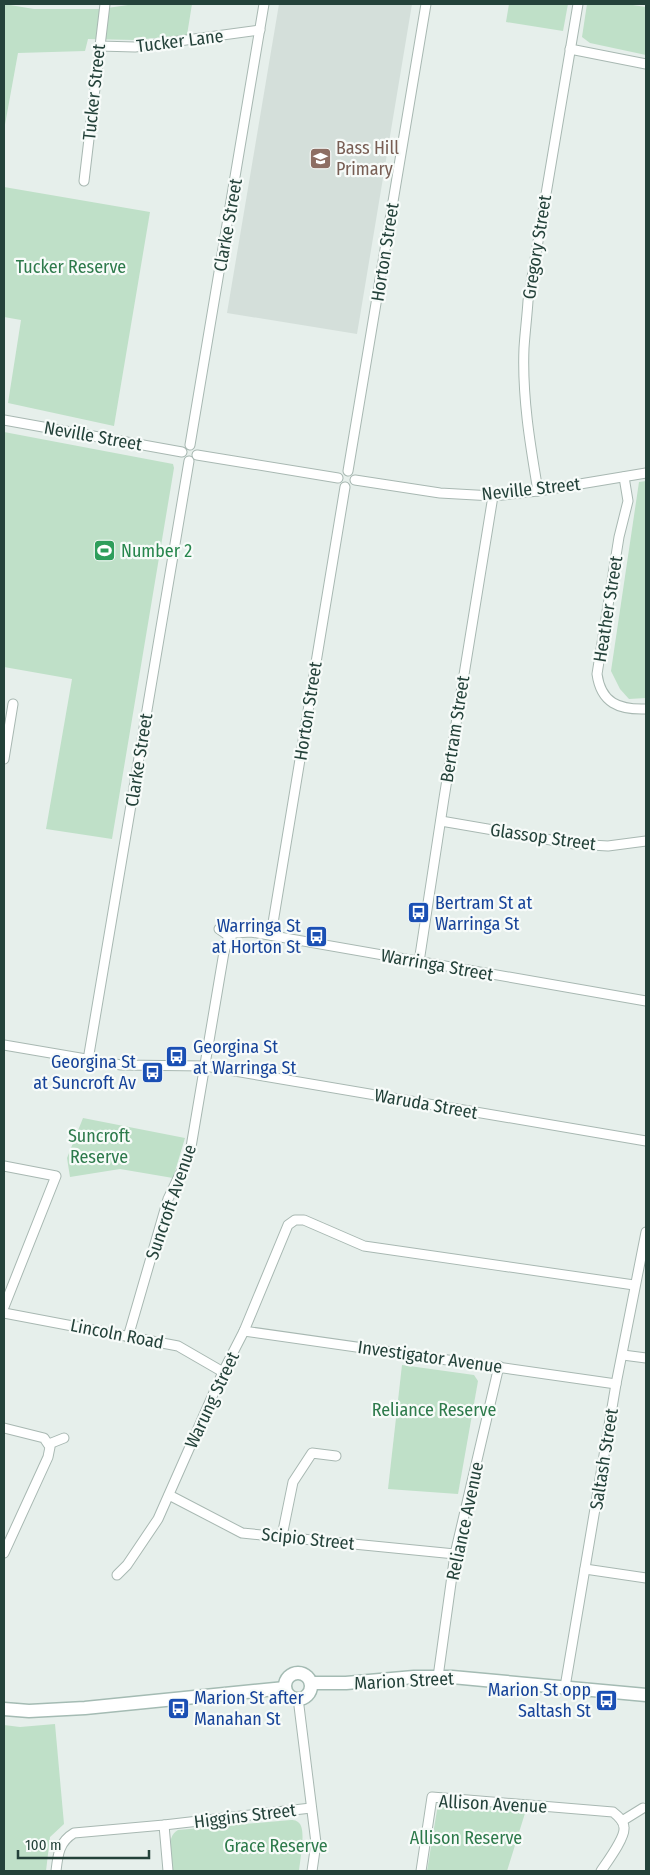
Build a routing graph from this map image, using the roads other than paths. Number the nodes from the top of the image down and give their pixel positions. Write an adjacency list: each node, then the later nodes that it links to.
1 (105, 4): 6 (street, Tucker Street)
2 (264, 4): 5 (street, Clarke Street)
3 (426, 4): 15 (street, Horton Street)
4 (578, 4): 7 (street, Gregory Street)
5 (260, 30): 6 (street, Tucker Lane); 11 (street, Clarke Street)
6 (99, 46): 9 (street, Tucker Street)
7 (570, 49): 8 (street); 21 (street, Gregory Street)
8 (646, 64)
9 (84, 181)
10 (4, 420): 12 (street, Neville Street)
11 (190, 446): 12 (street); 13 (street)
12 (182, 452): 14 (street)
13 (197, 455): 14 (street); 18 (street)
14 (189, 461): 34 (street, Clarke Street)
15 (348, 471): 18 (street); 19 (street)
16 (646, 473): 17 (street, Neville Street)
17 (624, 477): 21 (street, Neville Street); 24 (street, Heather Street)
18 (338, 478): 20 (street)
19 (355, 480): 20 (street); 22 (street, Neville Street)
20 (345, 487): 29 (street, Horton Street)
21 (538, 491): 22 (street, Neville Street)
22 (493, 496): 26 (street, Bertram Street)
23 (13, 704): 25 (street)
24 (646, 709)
25 (4, 753)
26 (441, 821): 27 (street, Glassop Street); 31 (street, Bertram Street)
27 (646, 841)
28 (219, 929): 30 (street)
29 (271, 935): 30 (street, Warringa Street); 31 (street, Warringa Street)
30 (229, 936): 35 (street)
31 (419, 962): 32 (street, Warringa Street)
32 (646, 1000)
33 (4, 1045): 34 (street, Waruda Street)
34 (88, 1060): 35 (street, Waruda Street)
35 (205, 1066): 36 (street, Waruda Street); 45 (street, Suncroft Avenue)
36 (646, 1141)
37 (4, 1166): 42 (street)
38 (290, 1211): 39 (street)
39 (295, 1220): 41 (street); 44 (street, Warung Street)
40 (646, 1232): 41 (street, Saltash Street)
41 (634, 1285): 46 (street, Saltash Street)
42 (4, 1307)
43 (4, 1312): 45 (street, Lincoln Road)
44 (244, 1331): 48 (street, Investigator Avenue); 49 (street, Warung Street)
45 (128, 1337): 49 (street, Lincoln Road)
46 (623, 1355): 47 (street); 50 (street, Saltash Street)
47 (646, 1358)
48 (499, 1366): 50 (street, Investigator Avenue); 58 (street, Reliance Avenue)
49 (224, 1372): 55 (street, Warung Street)
50 (616, 1384): 59 (street, Saltash Street)
51 (4, 1428): 53 (street)
52 (64, 1438): 53 (street)
53 (49, 1444): 57 (street)
54 (336, 1456): 56 (street)
55 (169, 1495): 56 (street, Scipio Street); 60 (street, Warung Street)
56 (282, 1536): 58 (street, Scipio Street)
57 (4, 1553)
58 (456, 1554): 62 (street, Reliance Avenue)
59 (585, 1569): 61 (street); 64 (street, Saltash Street)
60 (117, 1575)
61 (646, 1578)
62 (438, 1676): 63 (main road, Marion Street); 64 (main road, Marion Street)
63 (310, 1682): 65 (main road); 67 (main road)
64 (565, 1687): 66 (main road, Marion Street)
65 (286, 1688): 67 (main road); 68 (main road)
66 (646, 1695)
67 (298, 1698): 69 (street)
68 (4, 1709)
69 (311, 1808): 72 (street, Higgins Street); 75 (street)
70 (643, 1808): 71 (street)
71 (622, 1821): 76 (street, Allison Avenue); 77 (street)
72 (164, 1825): 73 (street, Higgins Street); 74 (street)
73 (56, 1871)
74 (168, 1871)
75 (312, 1871)
76 (421, 1871)
77 (602, 1871)

